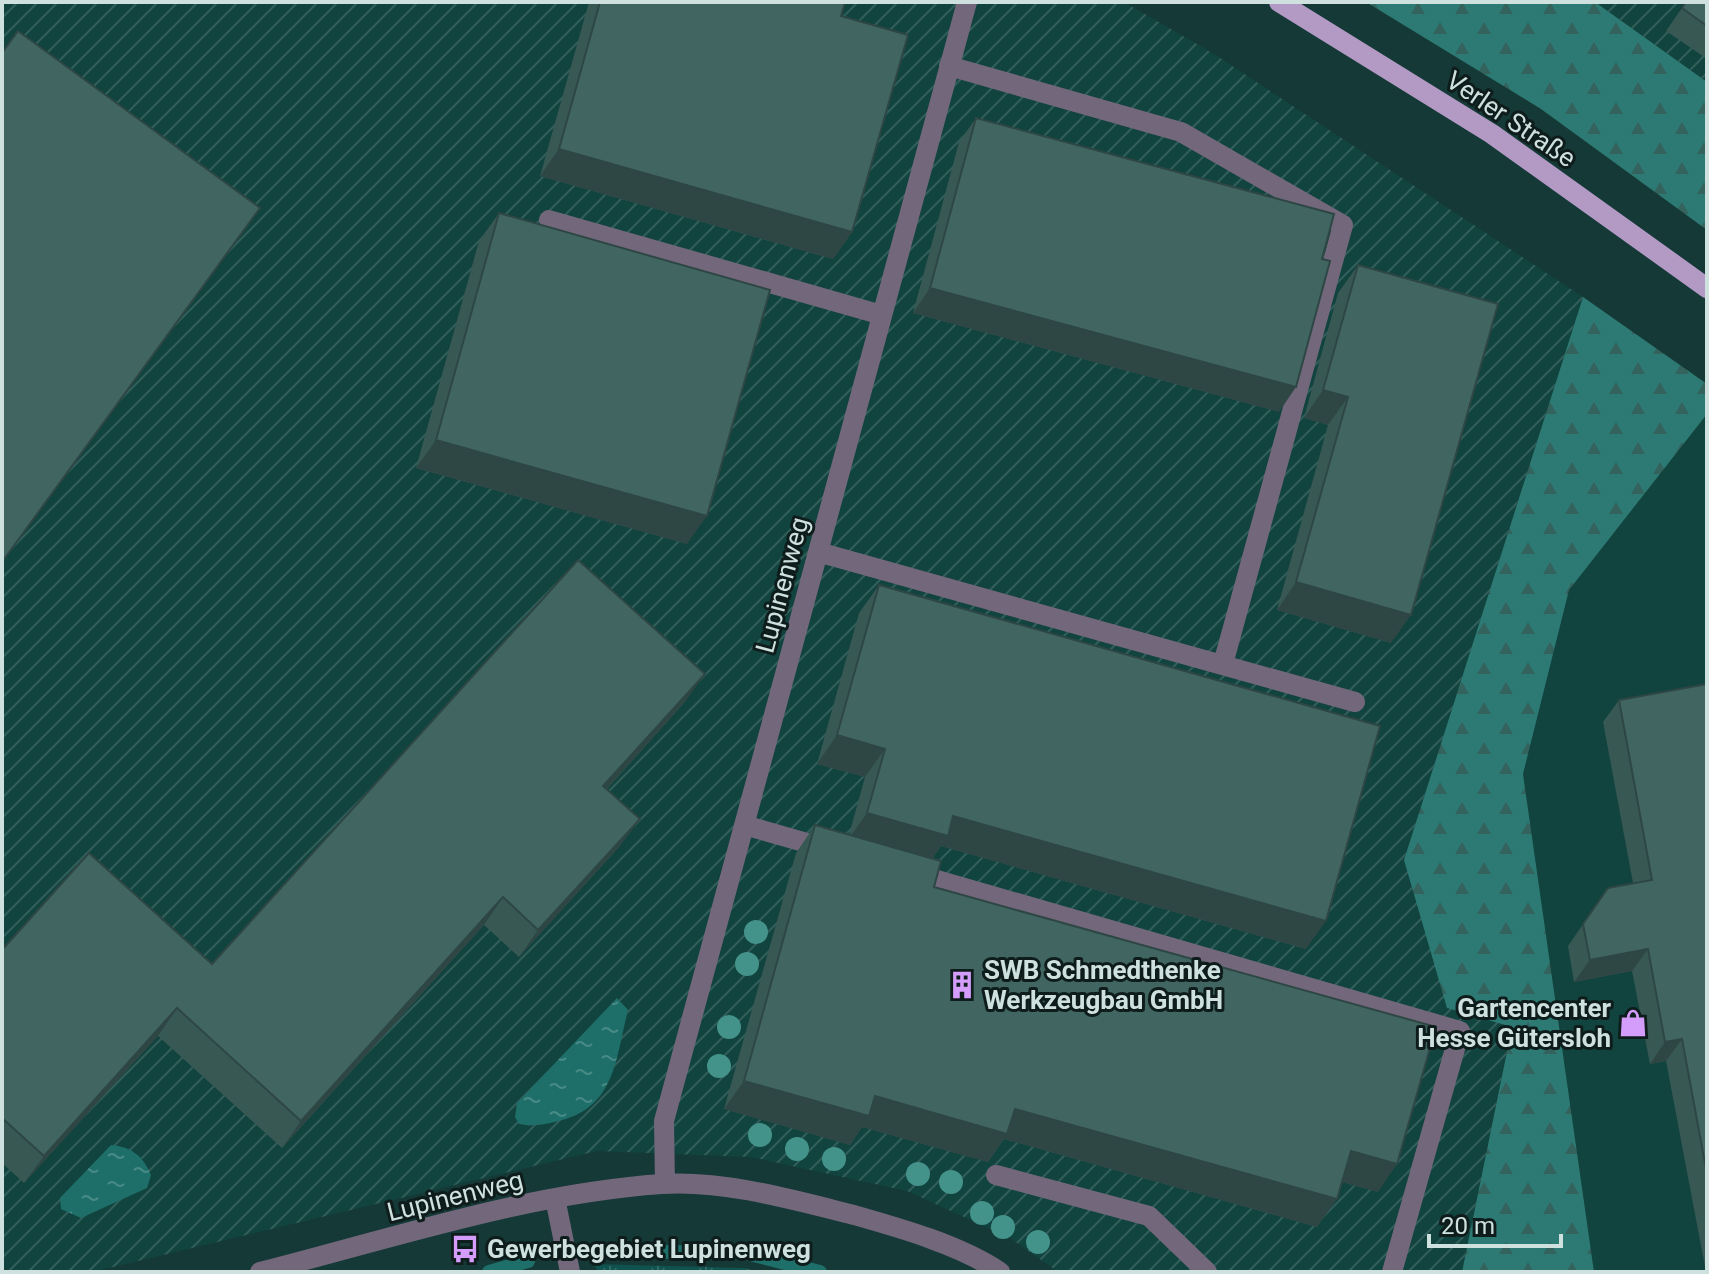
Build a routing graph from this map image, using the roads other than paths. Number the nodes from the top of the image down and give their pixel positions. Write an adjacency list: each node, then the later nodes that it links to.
1 (967, 2): 3 (street, Lupinenweg)
2 (1279, 2): 5 (main road, Verler Straße)
3 (949, 66): 6 (street, Lupinenweg); 8 (street)
4 (549, 220): 6 (street)
5 (1707, 288)
6 (882, 315): 7 (street, Lupinenweg)
7 (818, 552): 8 (street); 10 (street, Lupinenweg)
8 (1223, 664): 9 (street)
9 (1355, 702)
10 (744, 825): 11 (street); 14 (street, Lupinenweg)
11 (844, 854)
12 (889, 867): 20 (street)
13 (996, 1175): 19 (street)
14 (665, 1184): 15 (street, Lupinenweg); 18 (street, Lupinenweg)
15 (555, 1198): 16 (street, Lupinenweg); 17 (street)
16 (260, 1272)
17 (570, 1272)
18 (1000, 1272)
19 (1207, 1272)
20 (1392, 1272)

